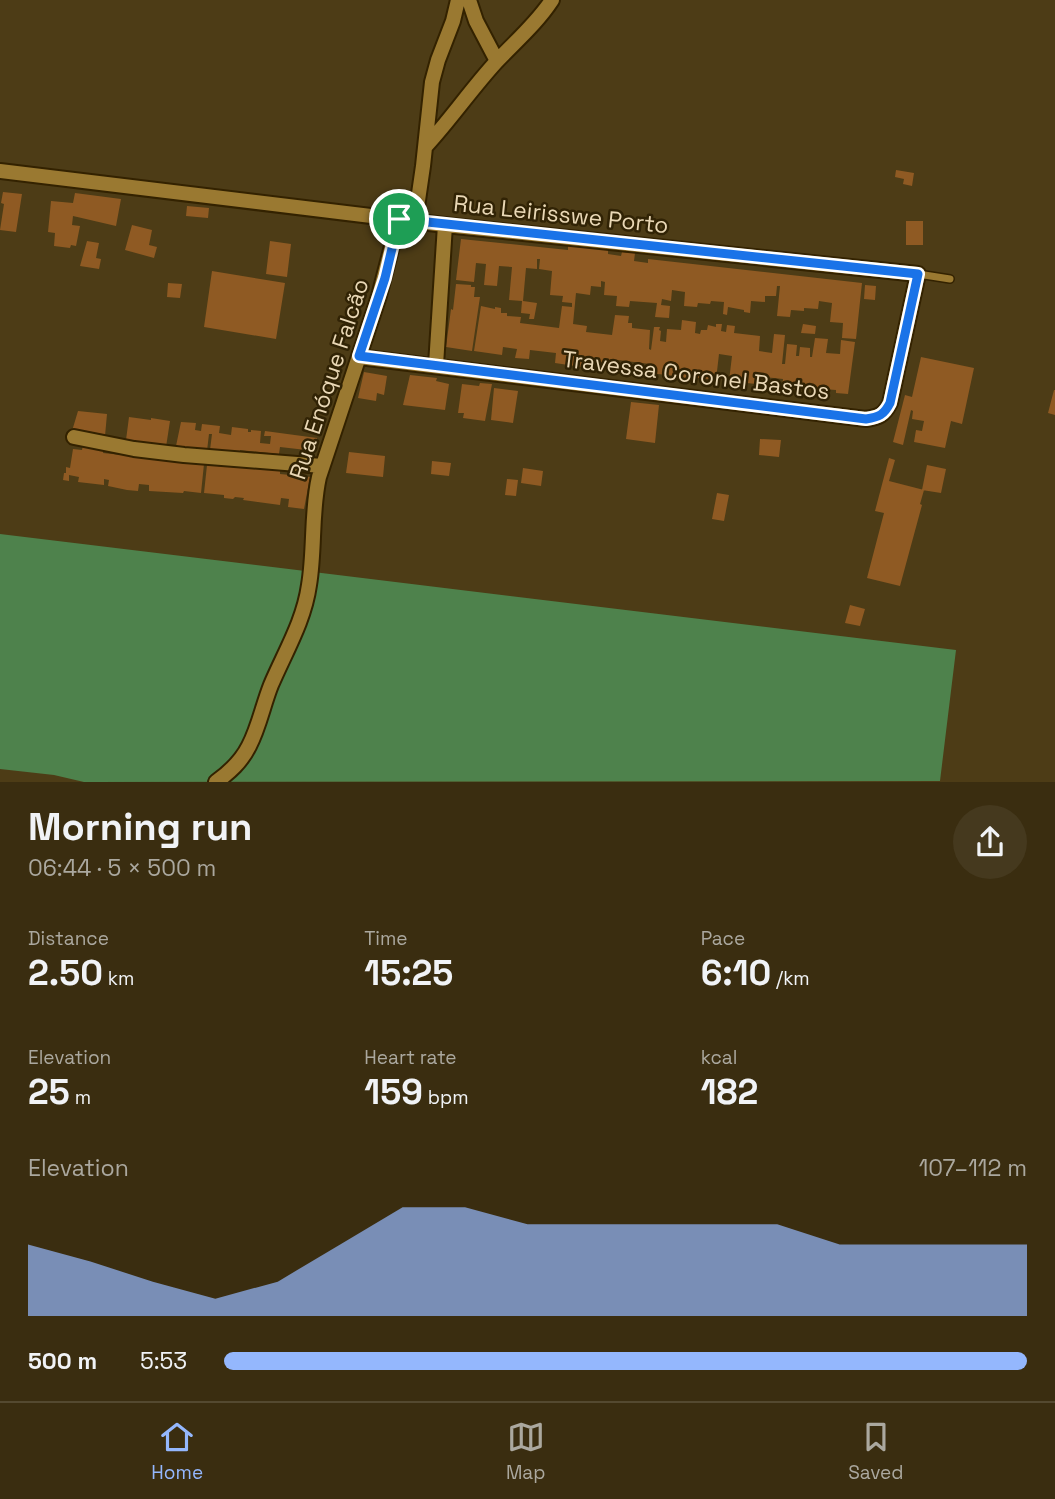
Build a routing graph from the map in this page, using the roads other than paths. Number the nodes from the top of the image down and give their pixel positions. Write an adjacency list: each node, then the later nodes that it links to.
1 (458, 0): 5 (street)
2 (469, 0): 4 (street)
3 (552, 0): 4 (street)
4 (497, 61): 5 (street)
5 (426, 146): 8 (street)
6 (0, 171): 7 (street, Rua Leirisswe Porto)
7 (399, 219): 8 (street, Rua Leirisswe Porto); 12 (street, Rua Enóque Falcão)
8 (415, 221): 9 (street, Rua Leirisswe Porto)
9 (445, 225): 10 (street, Rua Leirisswe Porto); 13 (street)
10 (918, 274): 11 (lane, Rua Leirisswe Porto); 13 (street, Travessa Coronel Bastos)
11 (950, 279)
12 (359, 356): 13 (street, Travessa Coronel Bastos); 15 (street, Rua Enóque Falcão)
13 (436, 365)
14 (74, 438): 15 (street)
15 (322, 466): 16 (street, Rua Enóque Falcão)
16 (216, 782)

